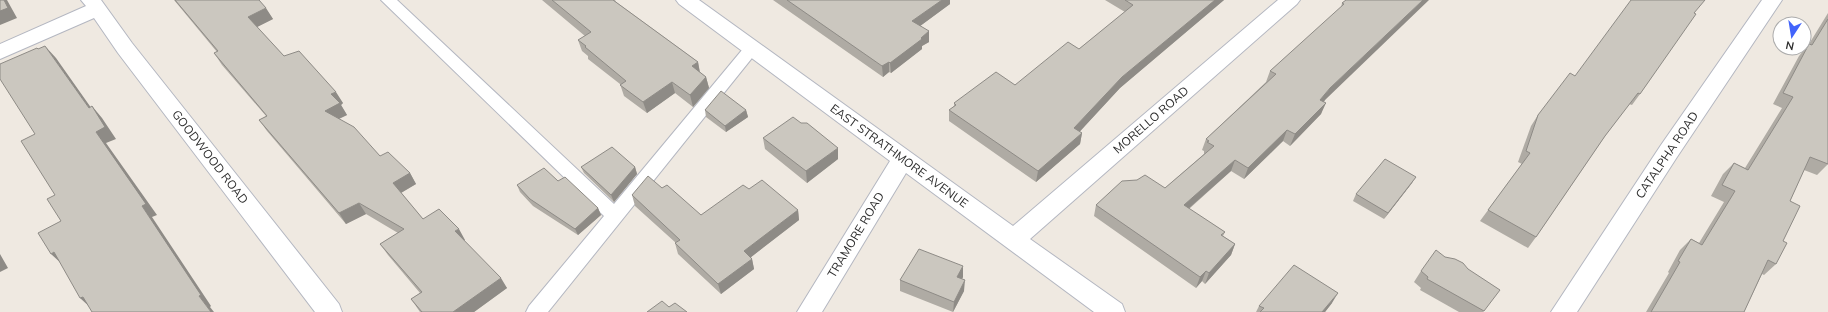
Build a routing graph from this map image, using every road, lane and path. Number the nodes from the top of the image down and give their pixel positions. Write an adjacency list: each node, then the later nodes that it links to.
1 (388, 0): 9 (lane)
2 (686, 0): 6 (street, EAST STRATHMORE AVENUE)
3 (1289, 0): 10 (street, MORELLO ROAD)
4 (1772, 0): 16 (street, CATALPHA ROAD)
5 (94, 4): 7 (street); 12 (street, GOODWOOD ROAD)
6 (752, 48): 8 (street, EAST STRATHMORE AVENUE); 9 (lane)
7 (0, 52)
8 (903, 159): 10 (street, EAST STRATHMORE AVENUE); 14 (street, TRAMORE ROAD)
9 (615, 215): 13 (lane)
10 (1013, 240): 11 (street, EAST STRATHMORE AVENUE)
11 (1092, 305): 15 (street, EAST STRATHMORE AVENUE)
12 (330, 312)
13 (536, 312)
14 (809, 312)
15 (1113, 312)
16 (1563, 312)

